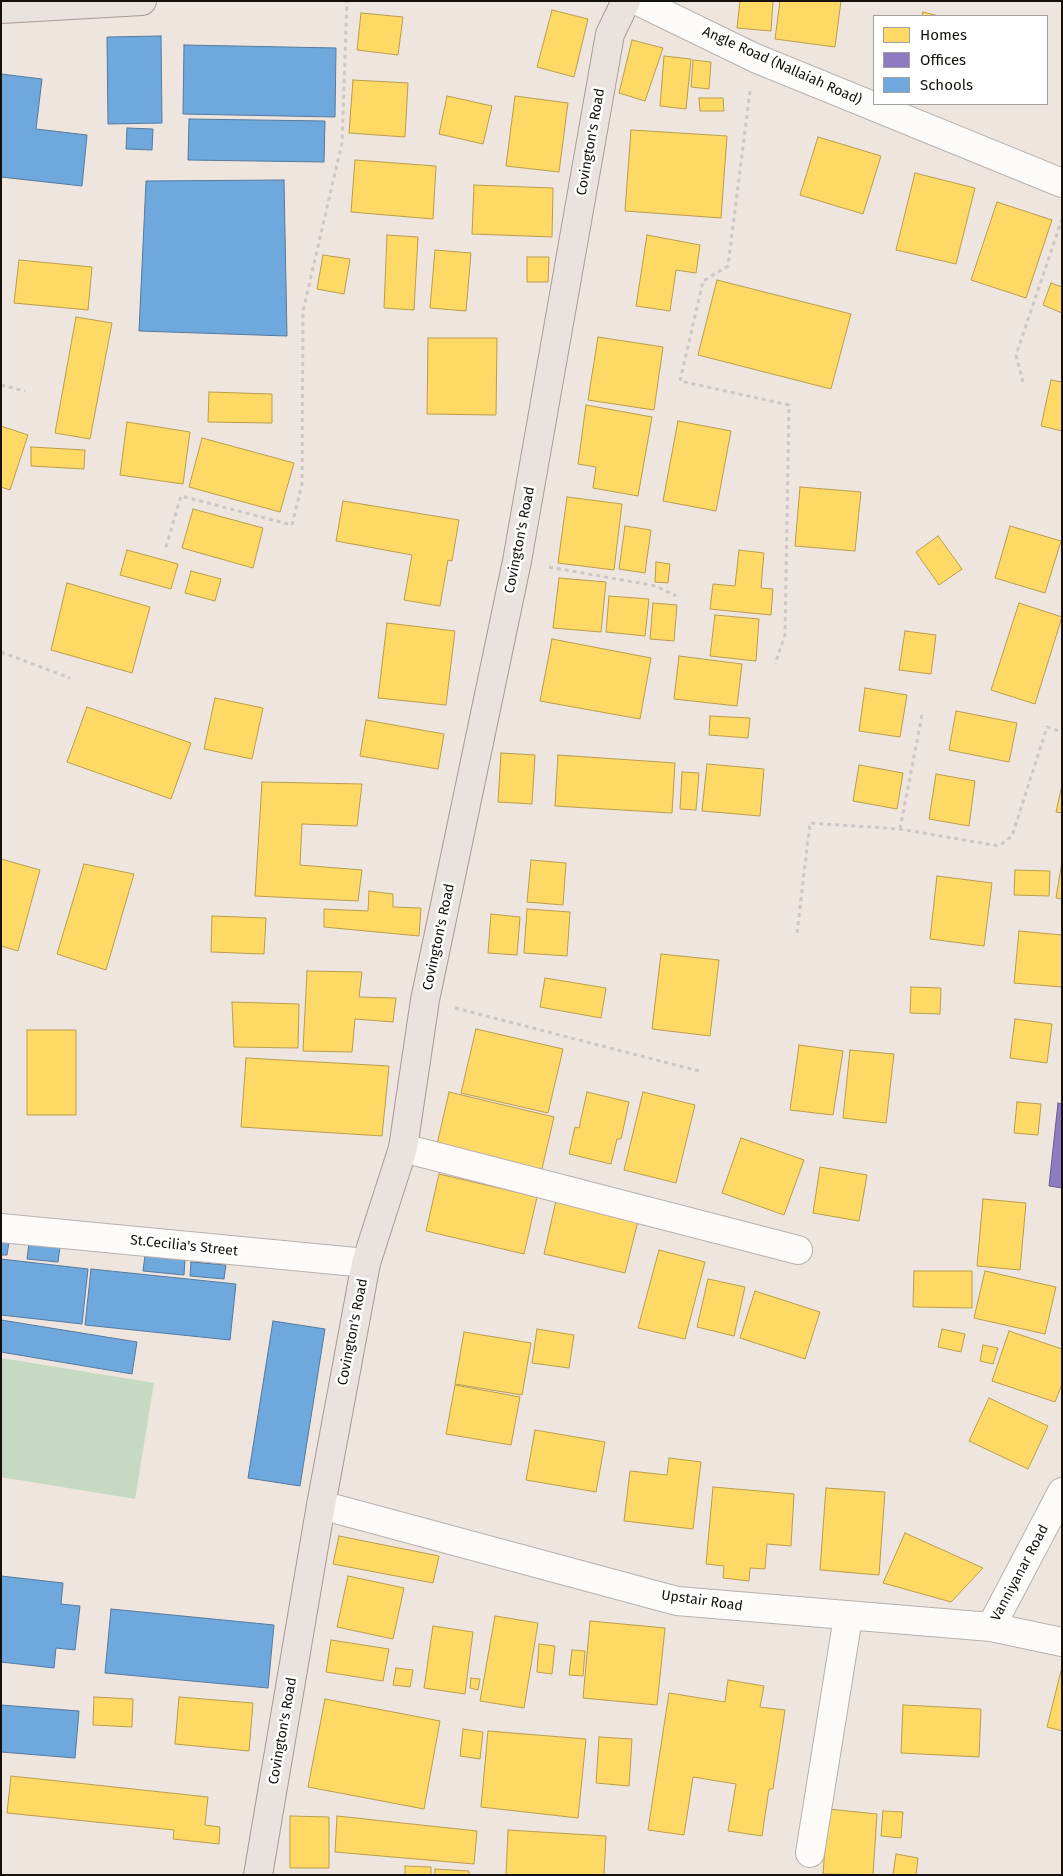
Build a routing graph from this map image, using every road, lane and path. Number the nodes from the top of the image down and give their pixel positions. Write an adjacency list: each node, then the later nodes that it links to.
1 (142, 1): 5 (main road)
2 (347, 1): 12 (path)
3 (626, 1): 13 (main road, Covington's Road)
4 (643, 1): 6 (street, Angle Road (Nallaiah Road))
5 (1, 9)
6 (754, 58): 7 (street, Angle Road (Nallaiah Road)); 16 (path)
7 (1062, 183)
8 (1062, 219): 9 (path)
9 (1023, 382)
10 (1, 385): 11 (path)
11 (24, 391)
12 (166, 547)
13 (516, 561): 14 (path); 22 (main road, Covington's Road)
14 (676, 596)
15 (1, 652): 17 (path)
16 (775, 664)
17 (70, 678)
18 (922, 715): 20 (path)
19 (1062, 732): 20 (path)
20 (900, 829): 21 (path)
21 (798, 933)
22 (425, 1000): 23 (path); 24 (main road, Covington's Road)
23 (699, 1071)
24 (403, 1148): 26 (street); 27 (main road, Covington's Road)
25 (1, 1228): 27 (street, St.Cecilia's Street)
26 (798, 1250)
27 (366, 1263): 29 (main road, Covington's Road)
28 (1062, 1492): 31 (street, Vanniyanar Road)
29 (321, 1505): 30 (street, Upstair Road); 34 (main road, Covington's Road)
30 (848, 1617): 31 (street, Upstair Road); 33 (street)
31 (991, 1627): 32 (street, Upstair Road)
32 (1062, 1642)
33 (810, 1853)
34 (258, 1875)

